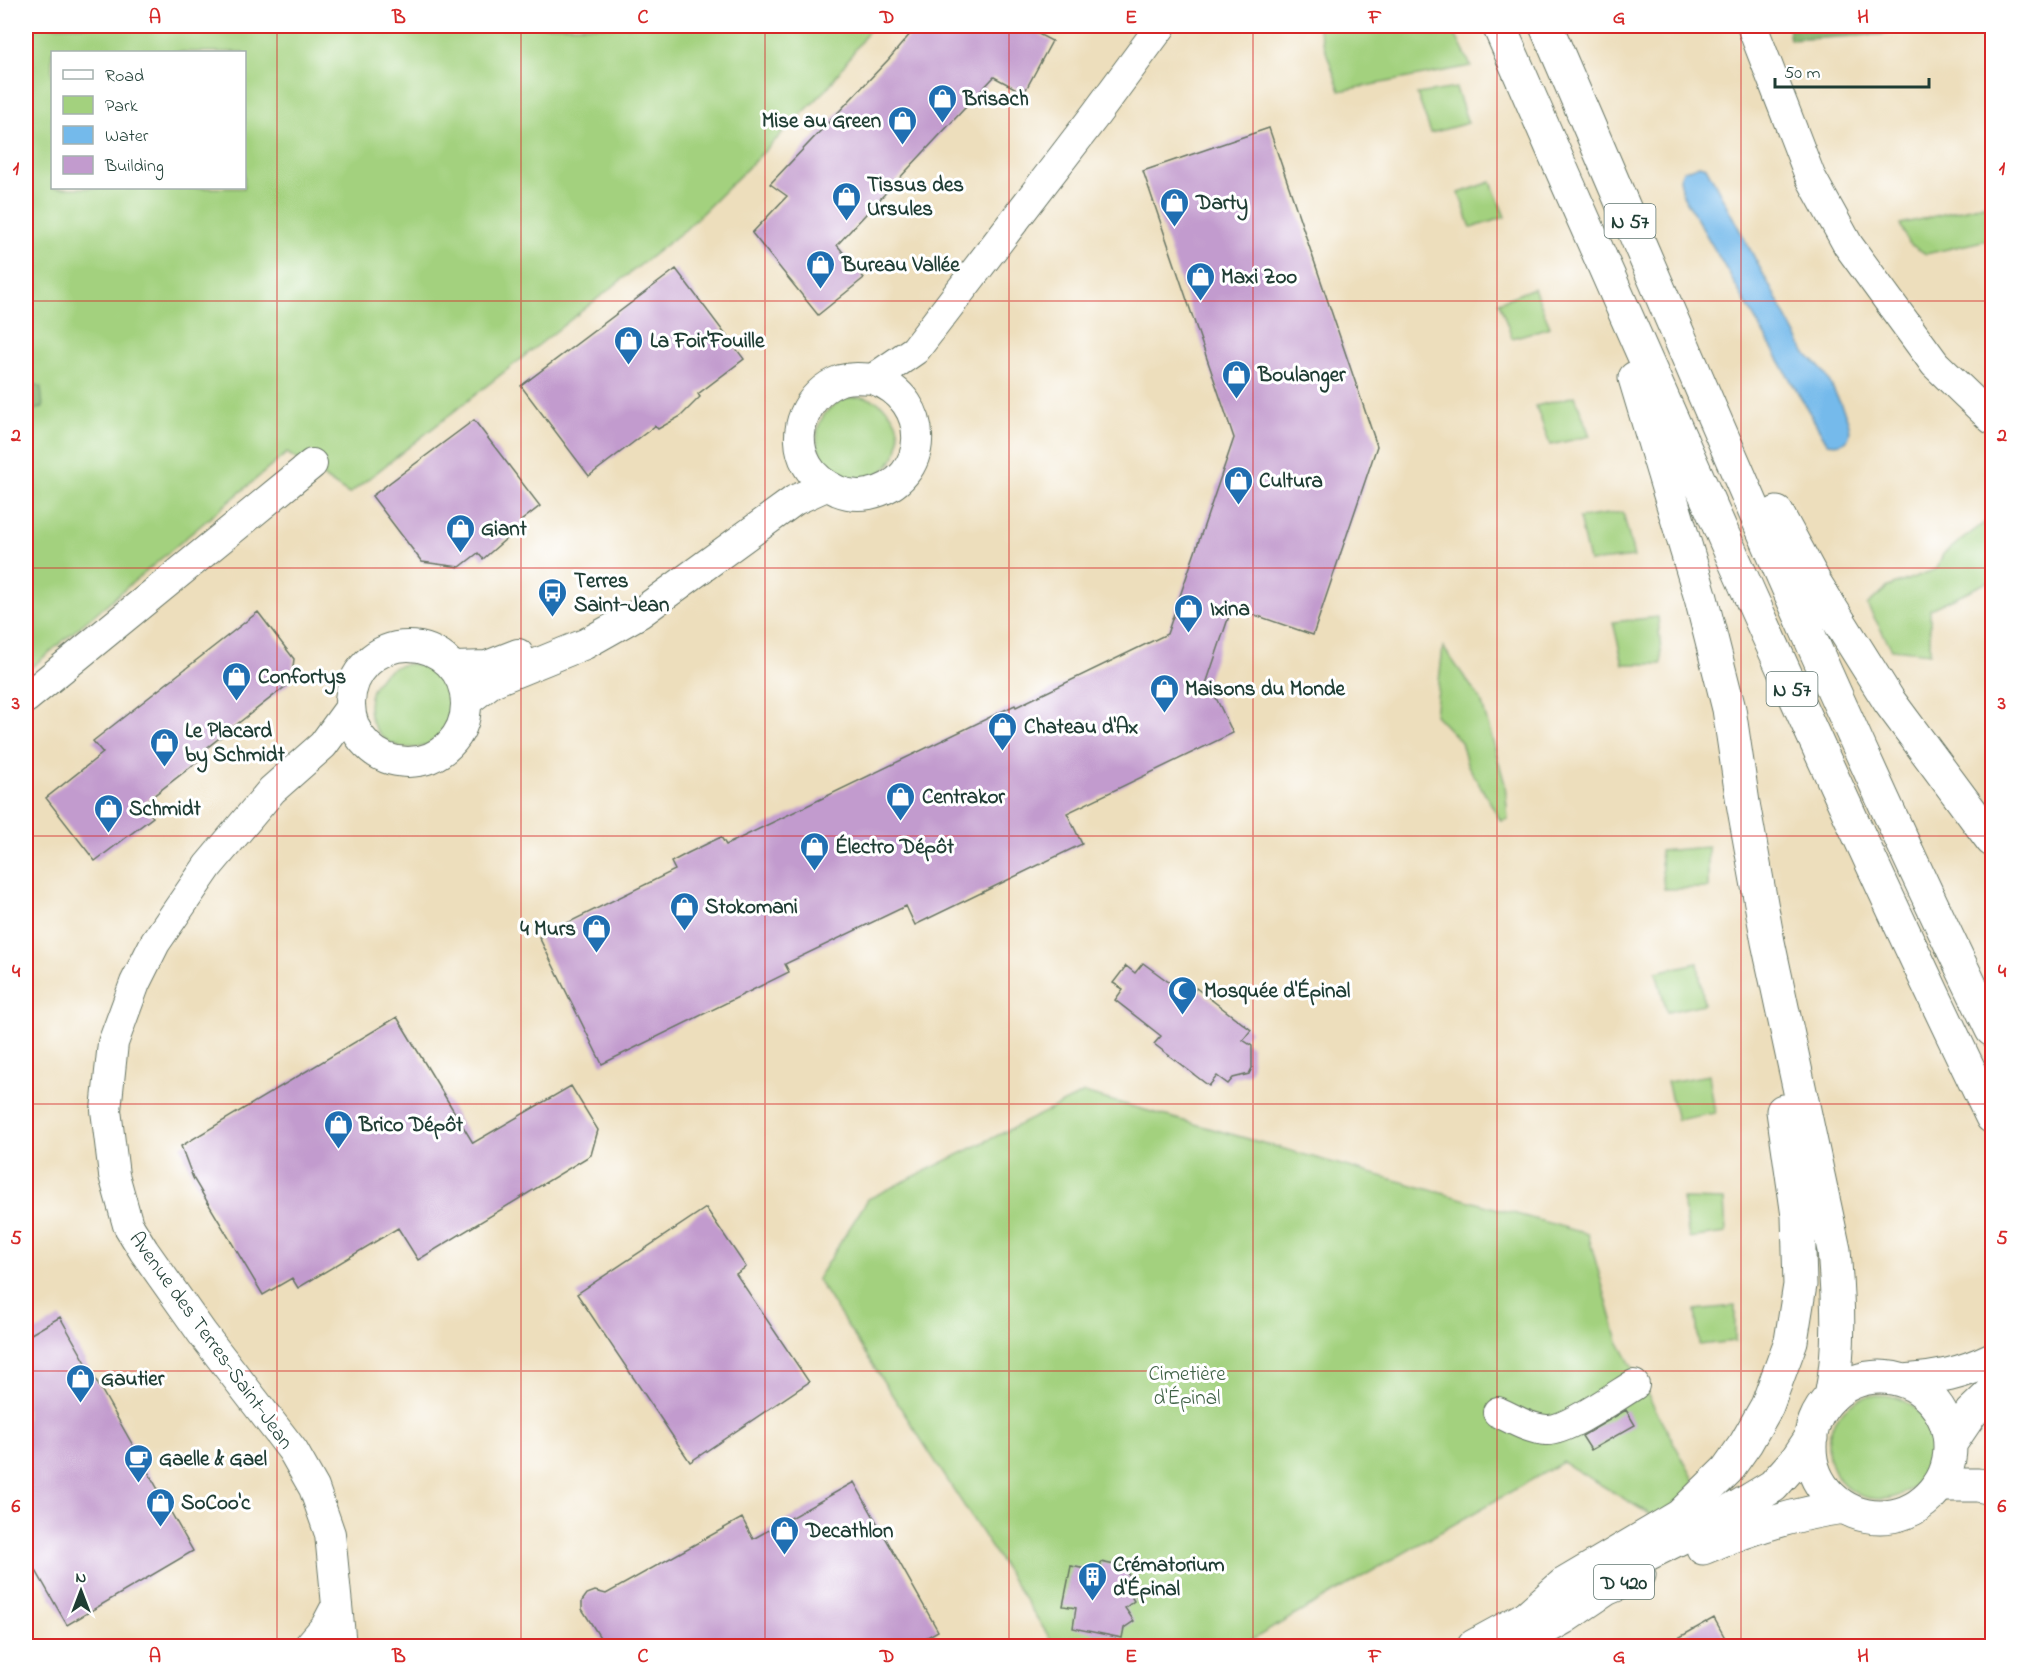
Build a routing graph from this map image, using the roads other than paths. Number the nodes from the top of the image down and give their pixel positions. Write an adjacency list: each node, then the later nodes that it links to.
1 (1161, 26): 6 (street)
2 (1499, 26): 5 (main road, N 57)
3 (1546, 26): 9 (main road, N 57)
4 (1752, 26): 10 (street)
5 (1600, 259): 21 (main road); 23 (main road, N 57)
6 (915, 350): 7 (street); 8 (street)
7 (873, 379): 8 (street); 11 (street)
8 (905, 399): 13 (street)
9 (1714, 417): 20 (main road); 22 (main road, N 57)
10 (1992, 419)
11 (802, 453): 13 (street); 14 (street)
12 (312, 464): 15 (street)
13 (826, 486): 16 (street)
14 (454, 666): 16 (street); 17 (street)
15 (26, 698)
16 (467, 701): 18 (street)
17 (350, 708): 18 (street); 19 (street, Avenue des Terres-Saint-Jean)
18 (362, 740): 19 (street)
19 (323, 745): 35 (street, Avenue des Terres-Saint-Jean)
20 (1992, 840)
21 (1768, 942): 28 (main road); 36 (main road)
22 (1992, 1030)
23 (1992, 1117)
24 (1992, 1359): 25 (main road)
25 (1904, 1381): 28 (main road); 31 (main road)
26 (1634, 1385): 29 (street)
27 (1992, 1393): 31 (main road)
28 (1831, 1397): 30 (main road)
29 (1498, 1412)
30 (1811, 1438): 34 (main road); 36 (main road, D 420)
31 (1950, 1444): 32 (main road)
32 (1939, 1485): 33 (main road); 34 (main road)
33 (1992, 1488)
34 (1844, 1507): 40 (main road, D 420)
35 (337, 1605): 37 (street); 38 (street, Avenue des Terres-Saint-Jean)
36 (1527, 1617): 39 (main road, D 420)
37 (309, 1647)
38 (341, 1647)
39 (1474, 1647)
40 (1512, 1647)

